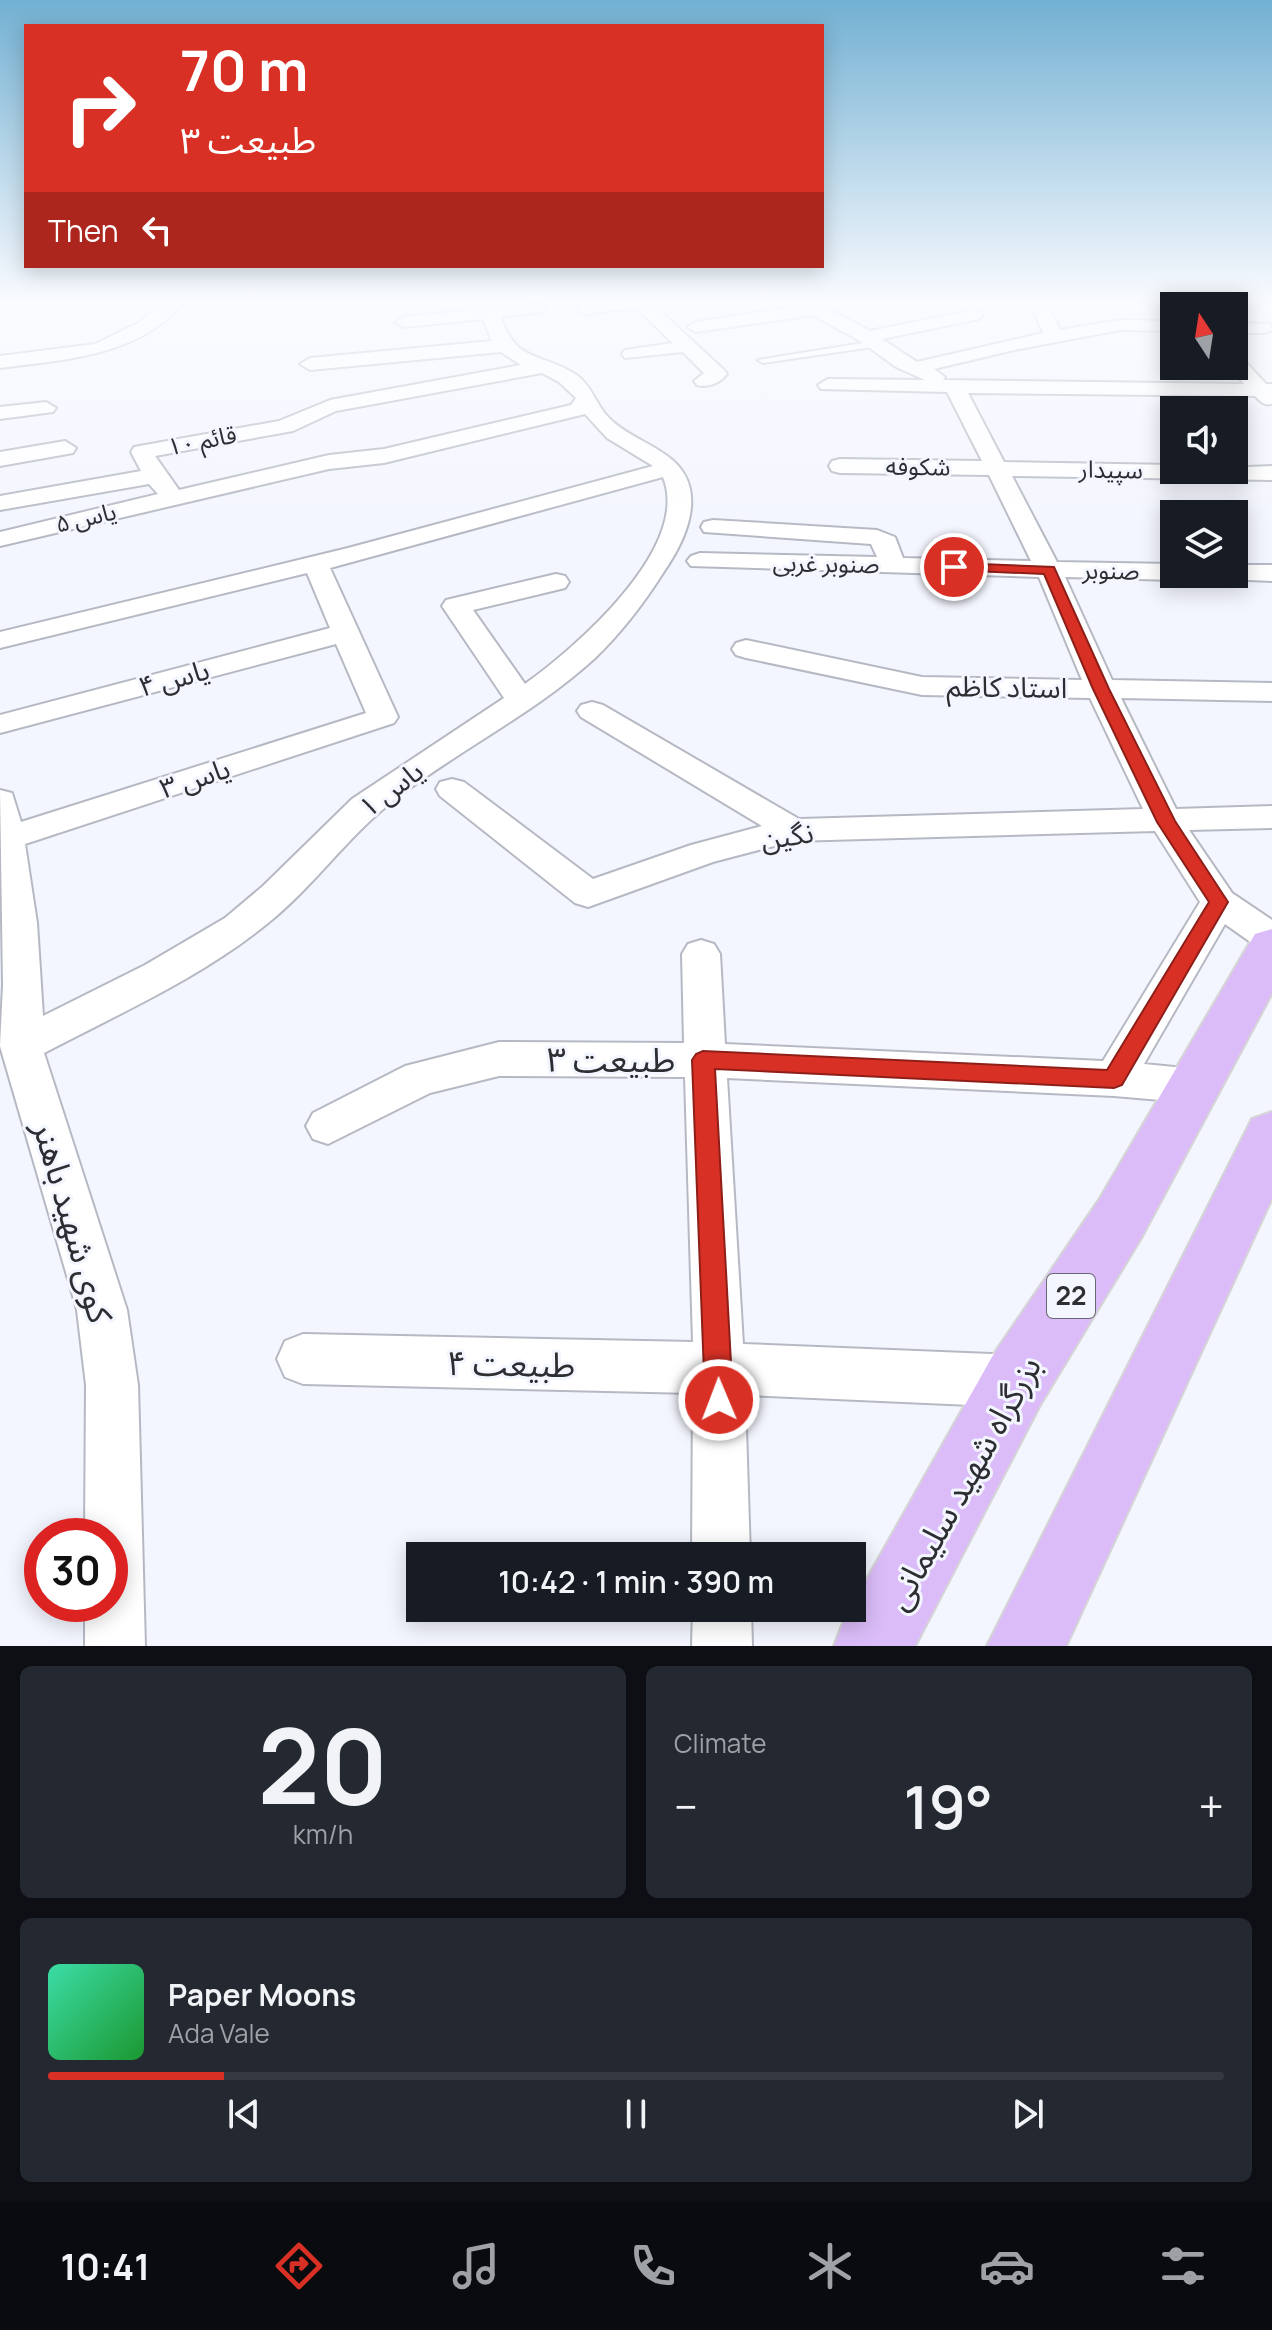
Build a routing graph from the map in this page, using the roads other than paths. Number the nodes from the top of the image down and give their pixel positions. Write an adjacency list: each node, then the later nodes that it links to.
1 (515, 377): 19 (street, قائم ۱۰)
2 (565, 377): 10 (street)
3 (712, 377): 6 (street)
4 (934, 377): 8 (street)
5 (1250, 377): 9 (street)
6 (704, 381)
7 (828, 385): 8 (street)
8 (954, 386): 9 (street); 16 (street)
9 (1268, 394)
10 (585, 399): 17 (street); 20 (street, یاس ۵)
11 (46, 408): 12 (street)
12 (0, 413)
13 (65, 448): 14 (street)
14 (0, 459)
15 (840, 466): 16 (street, شکوفه)
16 (997, 468): 18 (street, سپیدار); 27 (street)
17 (668, 469): 25 (street); 37 (street, یاس ۱)
18 (1272, 473)
19 (155, 476): 20 (street); 21 (street)
20 (173, 498): 23 (street, یاس ۵)
21 (0, 503)
22 (713, 527): 26 (street)
23 (0, 539)
24 (700, 561): 26 (street, صنوبر غربی)
25 (315, 563): 32 (street); 33 (street)
26 (892, 565): 27 (street, صنوبر غربی)
27 (1049, 570): 28 (street, صنوبر); 35 (street)
28 (1160, 572)
29 (1248, 573): 30 (street)
30 (1272, 573)
31 (556, 582): 37 (street)
32 (348, 632): 39 (street, یاس ۴); 42 (street, یاس ۳)
33 (0, 640)
34 (746, 649): 35 (street, استاد کاظم)
35 (1101, 689): 36 (street, استاد کاظم); 43 (street)
36 (1272, 692)
37 (521, 701): 49 (street, یاس ۱)
38 (592, 711): 44 (street)
39 (0, 724)
40 (452, 789): 44 (street, نگین)
41 (1272, 817): 43 (street, نگین)
42 (3, 820): 49 (street, کوی شهید باهنر)
43 (1166, 822): 44 (street, نگین); 45 (street)
44 (793, 830)
45 (1219, 902): 46 (street); 51 (street)
46 (1272, 938)
47 (1272, 947): 52 (highway, بزرگراه شهید سلیمانی / 22)
48 (701, 954): 50 (street)
49 (15, 1026): 60 (street, کوی شهید باهنر)
50 (703, 1060): 51 (street, طبیعت ٣); 53 (street, طبیعت ٣); 56 (street)
51 (1114, 1079): 52 (street, طبیعت ٣)
52 (1195, 1086): 57 (highway, بزرگراه شهید سلیمانی / 22)
53 (328, 1126)
54 (1272, 1136): 63 (highway)
55 (303, 1359): 56 (street, طبیعت ۴)
56 (719, 1368): 57 (street, طبیعت ۴); 58 (street)
57 (1016, 1381): 62 (highway, بزرگراه شهید سلیمانی / 22)
58 (721, 1542)
59 (722, 1622): 61 (street)
60 (115, 1646)
61 (722, 1646)
62 (873, 1646)
63 (1026, 1646)

